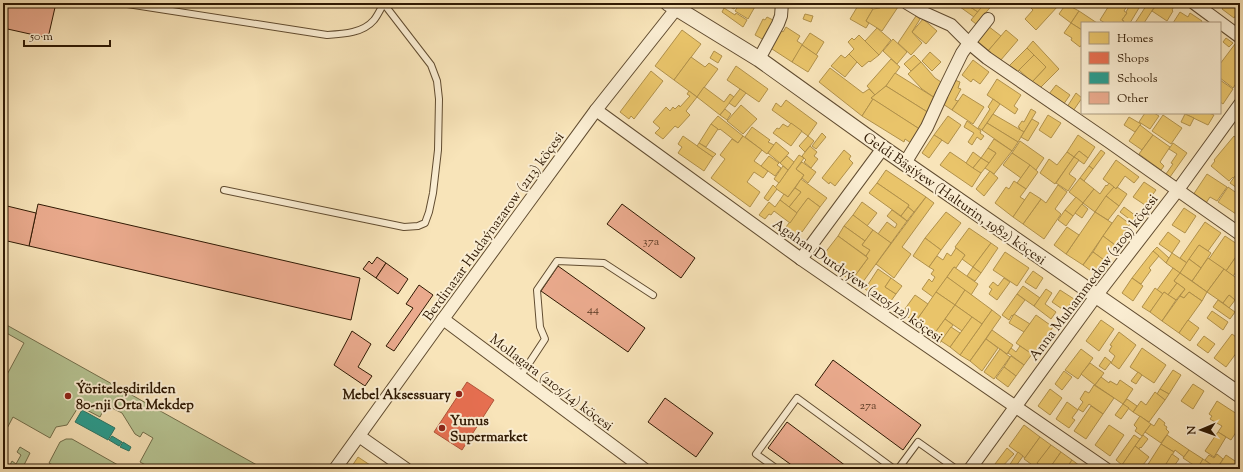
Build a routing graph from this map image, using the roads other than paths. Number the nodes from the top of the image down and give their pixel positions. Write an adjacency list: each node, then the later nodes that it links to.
1 (121, 3): 7 (lane)
2 (384, 3): 7 (lane); 18 (lane)
3 (782, 3): 13 (street)
4 (908, 3): 12 (street)
5 (1194, 3): 9 (street)
6 (674, 5): 13 (street, Geldi Bäşiýew (Halturin, 1982) köçesi); 15 (street, Berdinazar Hudaýnazarow (2113) köçesi)
7 (157, 6)
8 (988, 19): 12 (street)
9 (1220, 22)
10 (1221, 23): 11 (street)
11 (1240, 37)
12 (968, 43): 17 (street); 19 (street)
13 (759, 59): 16 (street, Geldi Bäşiýew (Halturin, 1982) köçesi)
14 (1240, 104): 19 (street, Anna Muhammedow (2109) köçesi)
15 (596, 110): 21 (street, Agahan Durdyýew (2105/12) köçesi); 24 (street, Berdinazar Hudaýnazarow (2113) köçesi)
16 (883, 148): 17 (street, Geldi Bäşiýew (Halturin, 1982) köçesi); 21 (street)
17 (905, 163): 23 (street, Geldi Bäşiýew (Halturin, 1982) köçesi)
18 (224, 190)
19 (1177, 191): 20 (street); 23 (street, Anna Muhammedow (2109) köçesi)
20 (1240, 234)
21 (801, 259): 27 (street, Agahan Durdyýew (2105/12) köçesi)
22 (653, 296): 25 (lane)
23 (1096, 296): 26 (street, Geldi Bäşiýew (Halturin, 1982) köçesi); 27 (street, Anna Muhammedow (2109) köçesi)
24 (443, 320): 25 (street, Mollagara (2105/14) köçesi); 28 (street, Berdinazar Hudaýnazarow (2113) köçesi)
25 (520, 376): 29 (street, Mollagara (2105/14) köçesi)
26 (1240, 395)
27 (1015, 407): 36 (street, Anna Muhammedow (2109) köçesi); 37 (street, Agahan Durdyýew (2105/12) köçesi)
28 (359, 436): 30 (street, Berdinazar Hudaýnazarow (2113) köçesi); 31 (street)
29 (638, 467)
30 (335, 469)
31 (406, 469)
32 (777, 469): 33 (lane)
33 (894, 469)
34 (898, 469): 35 (lane)
35 (956, 469)
36 (970, 469)
37 (1106, 469)

